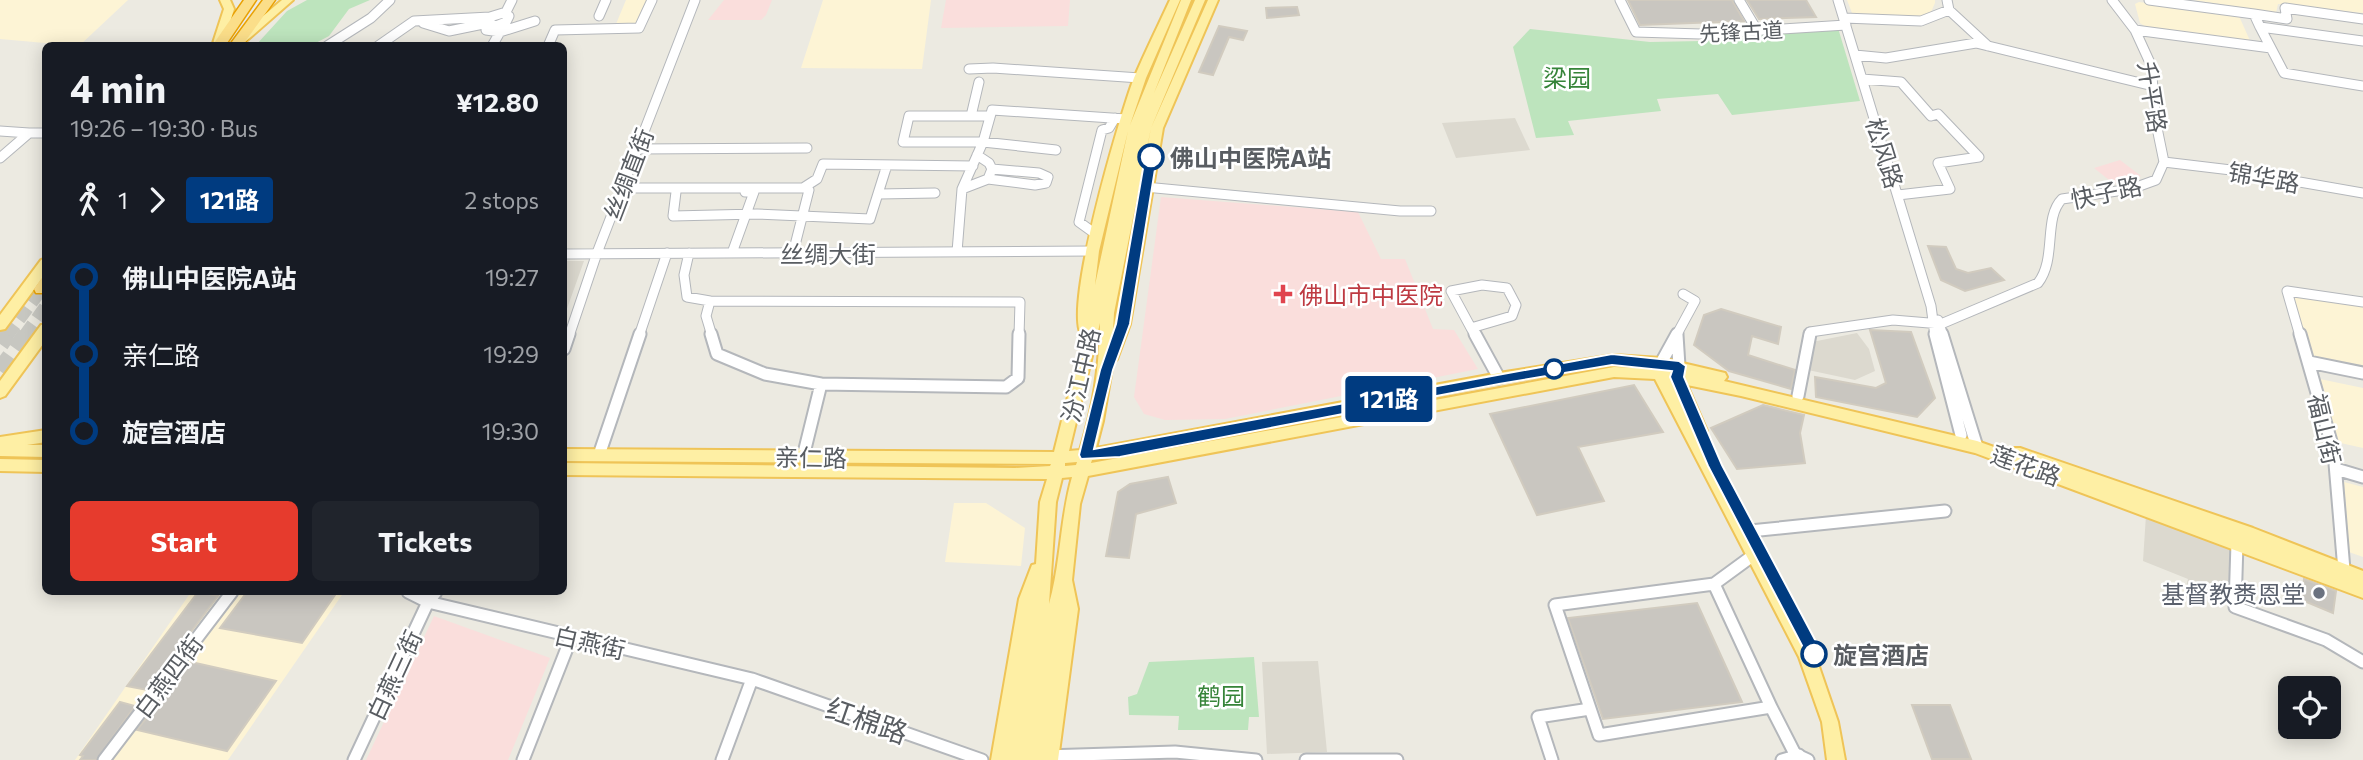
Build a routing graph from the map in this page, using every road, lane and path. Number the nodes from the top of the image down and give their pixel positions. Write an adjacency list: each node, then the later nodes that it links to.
1 (225, 0): 32 (main road)
2 (250, 0): 33 (highway)
3 (269, 0): 34 (highway)
4 (288, 0): 35 (main road)
5 (390, 0): 36 (street)
6 (504, 0): 23 (street)
7 (512, 0): 23 (street)
8 (606, 0): 22 (street)
9 (652, 0): 39 (street)
10 (695, 0): 57 (street, 丝绸直街)
11 (1175, 0): 44 (main road)
12 (1186, 0): 98 (main road, 汾江中路)
13 (1200, 0): 101 (main road, 汾江中路)
14 (1213, 0): 66 (main road)
15 (1620, 0): 28 (street, 先锋古道)
16 (1739, 0): 28 (street)
17 (1838, 0): 26 (street, 松风路)
18 (2112, 0): 29 (street, 升平路)
19 (2149, 0): 21 (street)
20 (1948, 5): 26 (street, 先锋古道); 40 (street)
21 (2255, 14): 24 (street); 27 (street)
22 (599, 16)
23 (495, 19): 30 (street); 37 (street)
24 (2363, 19)
25 (535, 21): 30 (street)
26 (1845, 21): 28 (street, 先锋古道); 42 (street, 松风路)
27 (2260, 27): 31 (street); 41 (street)
28 (1757, 30)
29 (2135, 30): 41 (street); 47 (street, 升平路)
30 (500, 32): 38 (street)
31 (2363, 41)
32 (219, 42)
33 (220, 42)
34 (238, 42)
35 (239, 42)
36 (333, 42)
37 (384, 42)
38 (494, 42)
39 (550, 42)
40 (1988, 46): 42 (street); 47 (street)
41 (2271, 48): 48 (street)
42 (1855, 55): 45 (street, 松风路)
43 (969, 69): 44 (street)
44 (1140, 78): 51 (main road)
45 (1862, 79): 75 (street, 松风路); 75 (street)
46 (979, 82): 49 (street)
47 (2153, 86): 61 (street, 升平路)
48 (2363, 86)
49 (971, 116): 50 (street); 55 (street)
50 (990, 116): 51 (street); 55 (street)
51 (1121, 118): 79 (main road); 79 (street)
52 (0, 131): 53 (street)
53 (29, 132): 54 (street); 60 (street)
54 (42, 133)
55 (984, 142): 58 (street); 59 (street)
56 (807, 148): 57 (street)
57 (638, 149): 67 (street, 丝绸直街)
58 (1056, 150)
59 (977, 155): 63 (street); 64 (street)
60 (0, 158)
61 (2164, 162): 72 (street, 锦华路); 92 (street, 快子路)
62 (887, 165): 63 (street); 67 (street); 73 (street)
63 (972, 166): 68 (street)
64 (992, 169): 65 (street); 65 (street)
65 (988, 179): 68 (street)
66 (1145, 187): 76 (street); 101 (main road)
67 (623, 188): 87 (street, 丝绸直街)
68 (962, 189): 81 (street)
69 (809, 190): 78 (street)
70 (648, 191): 71 (street)
71 (676, 192): 77 (street); 77 (street)
72 (2363, 193)
73 (878, 194): 74 (street); 78 (street)
74 (935, 194)
75 (1898, 195): 92 (street, 松风路)
76 (1432, 211)
77 (747, 215): 78 (street); 84 (street)
78 (804, 216): 85 (street)
79 (1097, 234): 80 (main road)
80 (1093, 251): 81 (street, 丝绸大街); 98 (main road)
81 (957, 252): 85 (street, 丝绸大街)
82 (667, 253): 83 (street, 丝绸大街); 87 (street, 丝绸大街); 114 (street)
83 (689, 253): 84 (street, 丝绸大街); 90 (street)
84 (732, 253): 85 (street, 丝绸大街)
85 (793, 253)
86 (567, 254): 87 (street, 丝绸大街)
87 (597, 254): 97 (street, 丝绸直街)
88 (42, 269): 93 (main road)
89 (1683, 294): 96 (street)
90 (710, 301): 105 (street); 105 (street)
91 (2363, 302): 99 (street, 福山街)
92 (1937, 324): 107 (street); 109 (street)
93 (0, 325)
94 (1471, 328): 94 (street); 104 (street)
95 (42, 334): 106 (main road)
96 (1677, 335): 100 (street); 102 (street)
97 (567, 340)
98 (1088, 348): 117 (main road, 汾江中路)
99 (2309, 362): 103 (street); 121 (street, 福山街)
100 (1660, 368): 102 (main road); 104 (main road); 122 (main road); 128 (main road)
101 (1106, 370): 115 (main road, 汾江中路)
102 (1678, 371): 107 (main road, 莲花路); 109 (main road, 莲花路); 126 (main road)
103 (2363, 373)
104 (1499, 378): 115 (main road)
105 (821, 384): 116 (street)
106 (1, 390)
107 (1798, 397): 109 (main road, 莲花路)
108 (42, 437): 110 (main road)
109 (1969, 441): 127 (main road, 莲花路); 130 (main road, 莲花路)
110 (0, 443)
111 (0, 450): 112 (main road)
112 (42, 451)
113 (567, 455): 114 (main road, 亲仁路)
114 (599, 455): 116 (main road, 亲仁路)
115 (1086, 455): 117 (main road, 亲仁路); 122 (main road, 汾江中路)
116 (803, 457): 117 (main road, 亲仁路)
117 (1059, 458): 123 (main road, 汾江中路)
118 (0, 465): 119 (main road)
119 (42, 466)
120 (567, 469): 123 (main road, 亲仁路)
121 (2336, 469): 124 (street); 130 (street, 福山街)
122 (1081, 471): 123 (main road, 亲仁路); 141 (main road, 汾江中路)
123 (1055, 474): 129 (main road, 汾江中路)
124 (2363, 477)
125 (1945, 511): 126 (street)
126 (1750, 531): 155 (main road)
127 (2238, 543): 133 (main road, 莲花路); 137 (street)
128 (1755, 554): 132 (street); 154 (main road)
129 (1042, 558): 141 (main road, 汾江中路); 149 (main road)
130 (2344, 570): 131 (main road, 莲花路)
131 (2363, 578)
132 (1714, 584): 139 (street); 140 (street)
133 (2363, 592)
134 (230, 595): 144 (street, 白燕四街)
135 (432, 597): 136 (street, 白燕街); 145 (street, 白燕三街)
136 (572, 638): 138 (street, 白燕街); 146 (street)
137 (2363, 662)
138 (752, 679): 147 (street); 148 (street, 红棉路)
139 (1771, 707): 140 (street); 142 (street)
140 (1590, 709): 152 (street)
141 (1035, 758): 150 (street)
142 (1803, 758): 153 (street)
143 (1397, 759): 151 (street)
144 (104, 760)
145 (354, 760)
146 (523, 760)
147 (722, 760)
148 (982, 760)
149 (1000, 760)
150 (1256, 760)
151 (1306, 760)
152 (1552, 760)
153 (1782, 760)
154 (1836, 760)
155 (1845, 760)

